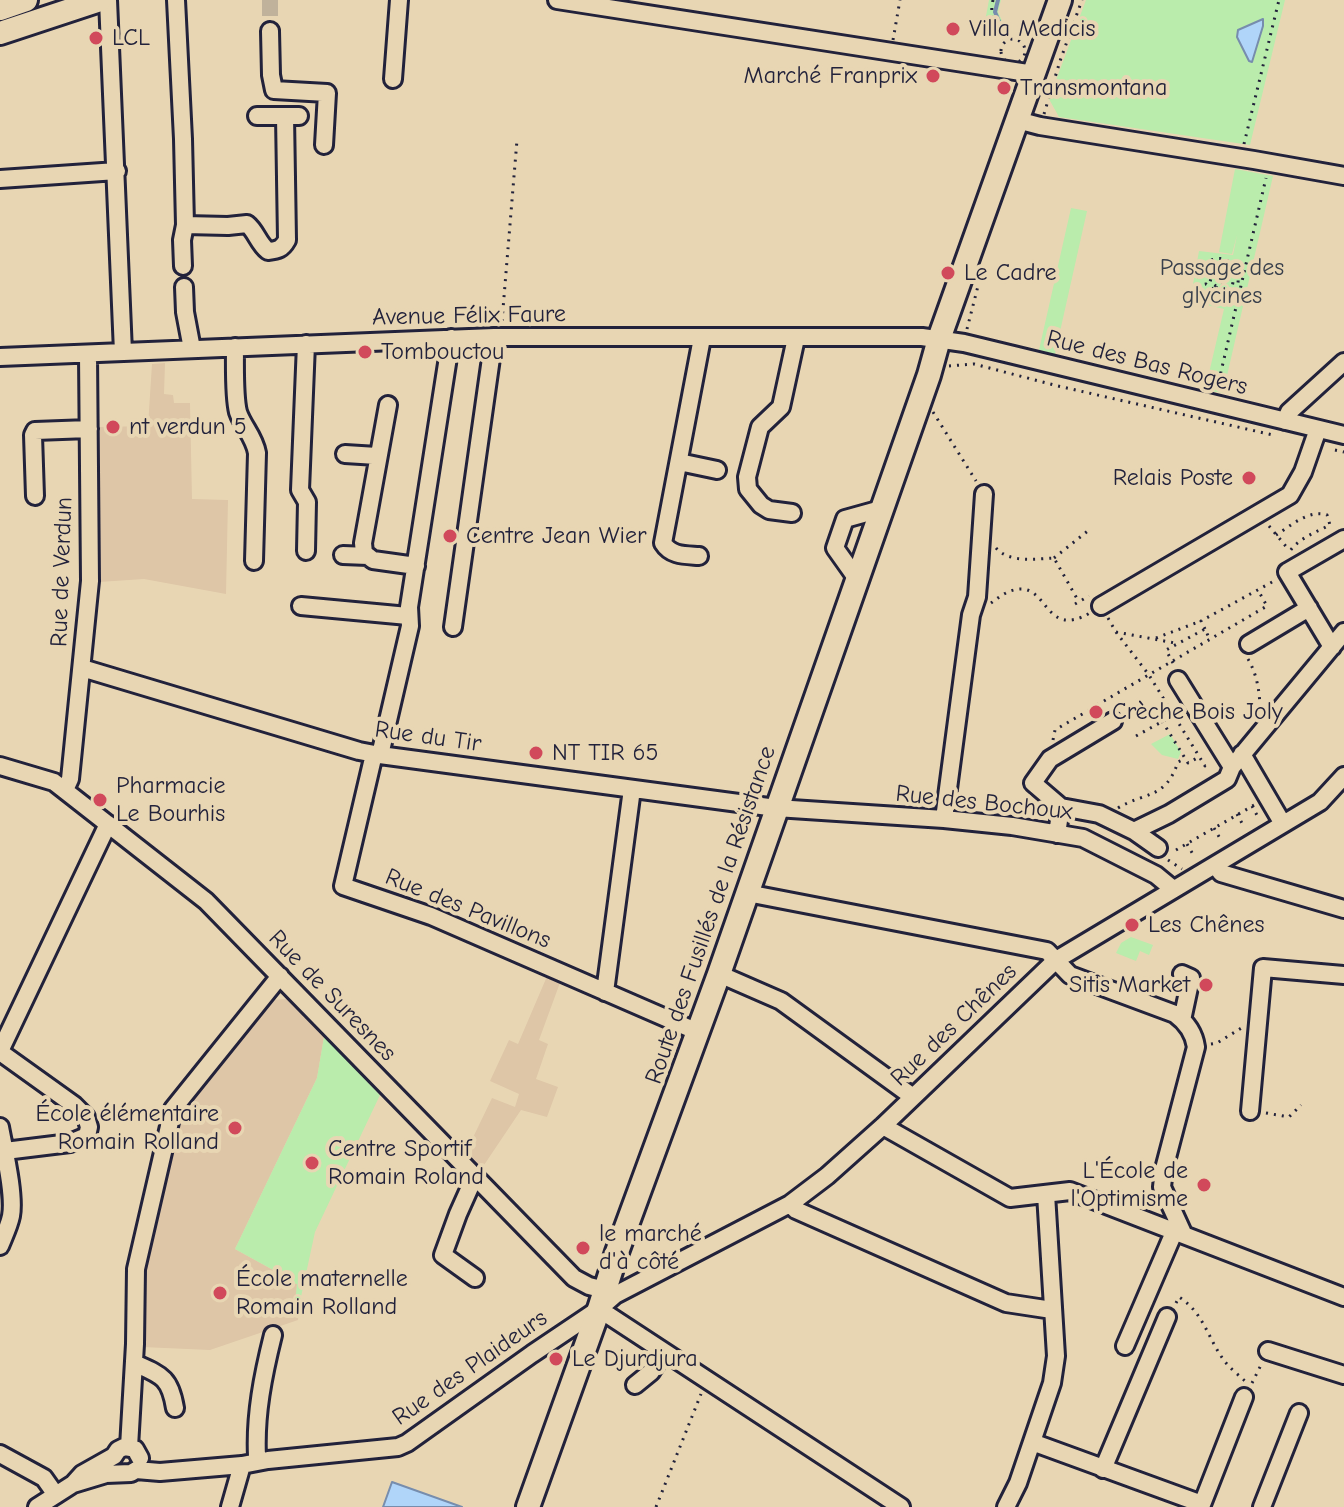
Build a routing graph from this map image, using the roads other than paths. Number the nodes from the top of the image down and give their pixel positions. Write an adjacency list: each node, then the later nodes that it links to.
1 (100, 0): 8 (main road)
2 (108, 0): 16 (street)
3 (176, 0): 19 (street)
4 (399, 0): 12 (street)
5 (557, 0): 11 (street)
6 (1060, 0): 11 (main road, Route des Fusillés de la Résistance)
7 (14, 3): 8 (street)
8 (28, 23): 10 (main road)
9 (270, 31): 15 (street)
10 (0, 33)
11 (1034, 74): 14 (main road, Route des Fusillés de la Résistance)
12 (393, 79)
13 (257, 116): 19 (street)
14 (1017, 120): 17 (street); 26 (main road, Route des Fusillés de la Résistance)
15 (324, 145)
16 (117, 171): 18 (street); 30 (street)
17 (1344, 176)
18 (0, 179)
19 (185, 225): 20 (street)
20 (183, 266)
21 (184, 287): 29 (street)
22 (498, 337): 23 (street, Avenue Félix Faure); 24 (street, Avenue Félix Faure); 59 (street)
23 (451, 338): 27 (street, Avenue Félix Faure); 53 (street)
24 (702, 338): 25 (street, Avenue Félix Faure); 41 (street)
25 (796, 338): 26 (street, Avenue Félix Faure); 46 (street)
26 (939, 339): 36 (street, Rue des Bas Rogers); 45 (main road, Route des Fusillés de la Résistance)
27 (306, 344): 28 (street, Avenue Félix Faure); 48 (street)
28 (235, 347): 29 (street, Avenue Félix Faure); 52 (street)
29 (192, 349): 30 (street, Avenue Félix Faure)
30 (123, 352): 31 (street, Avenue Félix Faure)
31 (88, 355): 32 (street, Avenue Félix Faure); 35 (street, Rue de Verdun)
32 (0, 357)
33 (1344, 362): 36 (street)
34 (388, 405): 40 (street)
35 (89, 429): 44 (street); 63 (street, Rue de Verdun)
36 (1282, 429): 37 (street, Rue des Bas Rogers)
37 (1318, 429): 38 (street, Rue des Bas Rogers); 56 (street)
38 (1344, 435)
39 (345, 454): 40 (street)
40 (377, 456): 50 (street)
41 (679, 462): 42 (street); 51 (street)
42 (717, 470)
43 (984, 494): 74 (street)
44 (35, 496)
45 (881, 509): 54 (main road, Route des Fusillés de la Résistance); 54 (street)
46 (792, 513)
47 (1344, 539): 57 (street)
48 (306, 551)
49 (343, 555): 50 (street)
50 (368, 556): 53 (street)
51 (699, 556)
52 (254, 561)
53 (416, 566): 58 (street)
54 (857, 579): 73 (main road, Route des Fusillés de la Résistance)
55 (301, 606): 58 (street)
56 (1101, 606)
57 (1309, 608): 61 (street); 62 (street)
58 (408, 616): 66 (street)
59 (453, 627)
60 (1344, 632): 61 (street)
61 (1332, 647): 67 (street)
62 (1247, 650)
63 (82, 668): 66 (street, Rue du Tir); 71 (street, Rue de Verdun)
64 (1178, 680): 67 (street)
65 (1113, 721): 72 (street)
66 (377, 755): 70 (street, Rue du Tir); 89 (street, Rue des Pavillons)
67 (1233, 759): 76 (street); 77 (street)
68 (0, 766): 71 (street, Rue de Suresnes)
69 (1344, 776): 76 (street, Rue des Chênes)
70 (632, 789): 73 (street, Rue du Tir); 89 (street)
71 (65, 790): 75 (street, Rue de Suresnes)
72 (1061, 807): 77 (street); 78 (street)
73 (776, 808): 74 (street, Rue des Bochoux); 82 (main road, Route des Fusillés de la Résistance)
74 (944, 819): 78 (street, Rue des Bochoux)
75 (108, 824): 88 (street, Rue de Suresnes); 92 (street)
76 (1283, 824): 80 (street, Rue des Chênes)
77 (1134, 831): 79 (street)
78 (1057, 834): 81 (street, Rue des Bochoux)
79 (1158, 848)
80 (1215, 865): 81 (street, Rue des Chênes); 83 (street)
81 (1173, 889): 84 (street, Rue des Chênes)
82 (747, 893): 84 (street); 85 (main road, Route des Fusillés de la Résistance)
83 (1344, 909)
84 (1056, 960): 90 (street); 93 (street, Rue des Chênes)
85 (719, 974): 91 (main road, Route des Fusillés de la Résistance); 93 (street)
86 (1182, 974): 90 (street)
87 (1344, 975): 94 (street)
88 (280, 976): 98 (street, Rue de Suresnes); 114 (street)
89 (605, 992): 91 (street, Rue des Pavillons)
90 (1182, 1020): 102 (street)
91 (698, 1032): 107 (main road, Route des Fusillés de la Résistance)
92 (0, 1051): 97 (street)
93 (913, 1097): 95 (street, Rue des Chênes)
94 (1250, 1111)
95 (883, 1126): 99 (street); 101 (street, Rue des Chênes)
96 (0, 1127): 97 (street)
97 (4, 1161): 104 (street)
98 (475, 1176): 100 (street); 107 (street, Rue de Suresnes)
99 (1046, 1194): 102 (street); 108 (street)
100 (466, 1195): 103 (street); 105 (street)
101 (790, 1204): 107 (street, Rue des Chênes); 108 (street)
102 (1179, 1232): 106 (street); 111 (street)
103 (457, 1242)
104 (0, 1246)
105 (475, 1278)
106 (1344, 1297)
107 (602, 1299): 113 (street, Rue de Suresnes); 122 (street, Rue des Plaideurs); 130 (main road, Route des Fusillés de la Résistance)
108 (1052, 1310): 120 (street)
109 (1167, 1317): 125 (street)
110 (273, 1335): 122 (street)
111 (1125, 1346)
112 (1268, 1351): 115 (street)
113 (664, 1352): 116 (street); 131 (street, Rue de Suresnes)
114 (134, 1363): 118 (street); 123 (street)
115 (1344, 1375)
116 (635, 1385)
117 (1244, 1397): 127 (street)
118 (175, 1408)
119 (1299, 1413): 133 (street)
120 (1032, 1442): 125 (street); 132 (street)
121 (0, 1454): 126 (street)
122 (262, 1458): 123 (street, Rue des Plaideurs); 124 (street, Rue des Plaideurs)
123 (128, 1461): 124 (street, Rue des Plaideurs); 126 (street)
124 (242, 1465): 129 (street)
125 (1103, 1469): 127 (street)
126 (56, 1495): 128 (street)
127 (1201, 1506)
128 (37, 1507)
129 (230, 1507)
130 (528, 1507)
131 (901, 1507)
132 (1006, 1507)
133 (1262, 1507)

